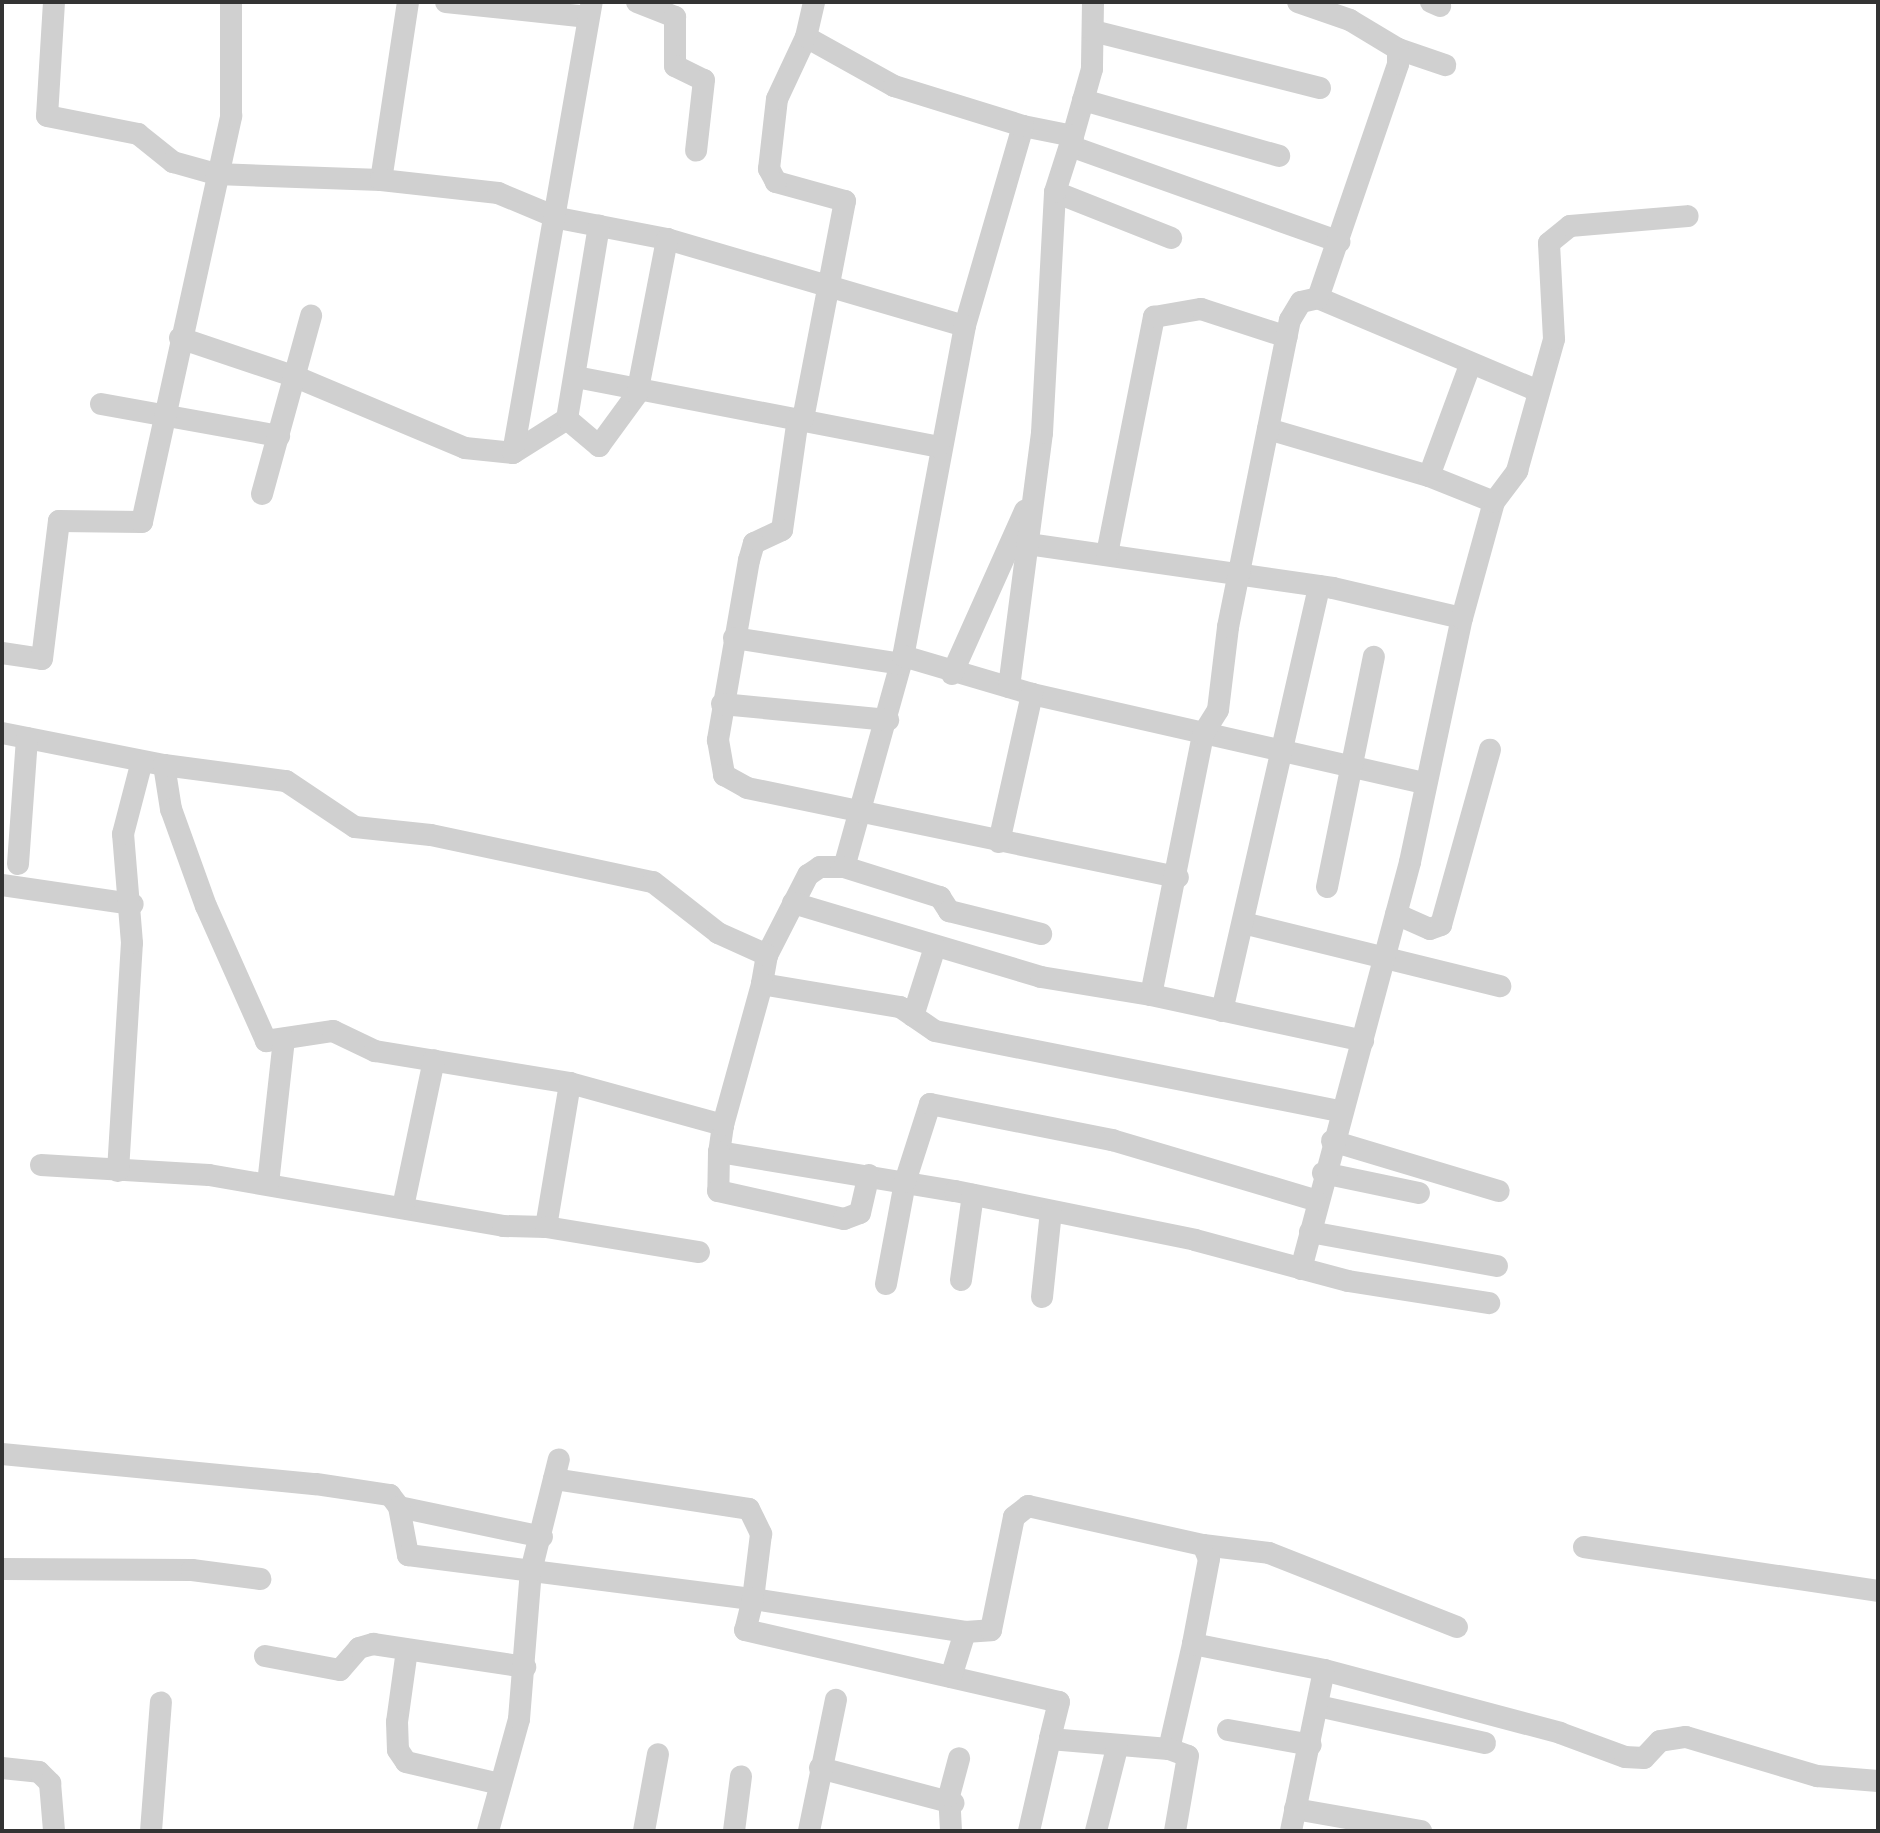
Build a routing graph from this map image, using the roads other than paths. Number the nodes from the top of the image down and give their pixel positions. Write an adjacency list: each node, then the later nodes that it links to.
1 (54, 2): 21 (street)
2 (231, 2): 21 (street)
3 (408, 2): 22 (street)
4 (446, 2): 9 (street)
5 (637, 2): 19 (street)
6 (814, 2): 12 (street)
7 (1093, 2): 11 (street)
8 (1298, 2): 13 (street)
9 (564, 8): 10 (street)
10 (590, 9): 25 (street)
11 (1093, 31): 15 (street); 16 (street)
12 (806, 37): 17 (street); 30 (street)
13 (1398, 49): 14 (street); 29 (street)
14 (1445, 65)
15 (1320, 88)
16 (1083, 100): 18 (street); 20 (street)
17 (1023, 126): 18 (street); 33 (street)
18 (1071, 141): 23 (street); 29 (street)
19 (696, 151)
20 (1279, 156)
21 (216, 174): 22 (street); 35 (street)
22 (381, 180): 25 (street)
23 (1055, 192): 27 (street); 51 (street)
24 (1688, 216): 39 (street)
25 (558, 218): 26 (street); 48 (street)
26 (599, 226): 28 (street); 38 (street)
27 (1171, 238)
28 (667, 239): 30 (street); 40 (street)
29 (1339, 242): 31 (street)
30 (827, 290): 33 (street); 42 (street)
31 (1318, 298): 34 (street); 36 (street)
32 (311, 316): 37 (street)
33 (965, 326): 47 (street)
34 (1287, 337): 45 (street); 54 (street)
35 (180, 338): 37 (street); 44 (street)
36 (1470, 365): 39 (street); 49 (street)
37 (296, 377): 46 (street); 48 (street)
38 (576, 377): 40 (street); 43 (street)
39 (1538, 391): 52 (street)
40 (637, 394): 42 (street); 43 (street)
41 (101, 404): 44 (street)
42 (800, 418): 47 (street); 58 (street)
43 (567, 419): 48 (street)
44 (163, 420): 46 (street); 59 (street)
45 (1268, 429): 49 (street); 55 (street)
46 (279, 436): 50 (street)
47 (938, 447): 61 (street)
48 (513, 453)
49 (1429, 476): 52 (street)
50 (262, 494)
51 (1032, 494): 53 (street); 62 (street)
52 (1494, 502): 57 (street)
53 (1028, 544): 54 (street); 63 (street)
54 (1107, 554): 55 (street)
55 (1238, 575): 56 (street); 68 (street)
56 (1319, 586): 57 (street); 70 (street)
57 (1462, 618): 74 (street)
58 (734, 638): 61 (street); 65 (street)
59 (2, 653)
60 (1374, 657): 73 (street)
61 (902, 660): 62 (street); 66 (street)
62 (952, 674): 63 (street)
63 (1009, 687): 64 (street)
64 (1032, 694): 68 (street); 76 (street)
65 (722, 704): 66 (street); 75 (street)
66 (888, 720): 75 (street)
67 (2, 733): 69 (street)
68 (1203, 734): 70 (street); 79 (street)
69 (27, 738): 72 (street); 77 (street)
70 (1285, 749): 73 (street); 85 (street)
71 (1490, 750): 84 (street)
72 (153, 763): 83 (street); 88 (street); 95 (street)
73 (1355, 767): 74 (street); 81 (street)
74 (1425, 783): 84 (street)
75 (858, 808): 76 (street); 78 (street)
76 (999, 842): 79 (street)
77 (18, 864)
78 (844, 867): 82 (street); 86 (street)
79 (1178, 877): 92 (street)
80 (2, 885): 83 (street)
81 (1327, 887)
82 (793, 903): 87 (street); 88 (street)
83 (133, 904): 104 (street)
84 (1396, 914): 89 (street)
85 (1243, 923): 89 (street); 93 (street)
86 (1041, 934)
87 (935, 947): 92 (street); 94 (street)
88 (767, 955): 90 (street)
89 (1385, 956): 91 (street); 96 (street)
90 (762, 984): 94 (street); 100 (street)
91 (1500, 986)
92 (1151, 995): 93 (street)
93 (1222, 1011): 96 (street)
94 (913, 1016): 99 (street)
95 (284, 1039): 97 (street); 108 (street)
96 (1363, 1041): 99 (street)
97 (434, 1060): 98 (street); 113 (street)
98 (570, 1083): 100 (street); 115 (street)
99 (1340, 1111): 101 (street)
100 (723, 1125): 102 (street)
101 (1332, 1141): 105 (street); 109 (street)
102 (719, 1152): 106 (street); 106 (street)
103 (41, 1165): 104 (street)
104 (118, 1171): 108 (street)
105 (1323, 1173): 110 (street); 112 (street)
106 (869, 1175): 107 (street)
107 (905, 1182): 111 (street); 112 (street); 121 (street)
108 (268, 1184): 113 (street)
109 (1499, 1191)
110 (1419, 1193)
111 (973, 1195): 114 (street); 120 (street)
112 (1315, 1200): 116 (street)
113 (403, 1207): 115 (street)
114 (1051, 1212): 119 (street); 122 (street)
115 (546, 1227): 117 (street)
116 (1310, 1232): 118 (street); 119 (street)
117 (699, 1252)
118 (1497, 1266)
119 (1301, 1269): 123 (street)
120 (961, 1280)
121 (886, 1284)
122 (1042, 1297)
123 (1489, 1303)
124 (2, 1454): 125 (street)
125 (399, 1507): 126 (street); 130 (street)
126 (542, 1537): 130 (street); 133 (street)
127 (1203, 1545): 134 (street); 135 (street); 136 (street)
128 (1584, 1547): 132 (street)
129 (2, 1569): 131 (street)
130 (531, 1571): 133 (street); 139 (street)
131 (260, 1579)
132 (1878, 1591)
133 (753, 1599): 135 (street); 141 (street)
134 (1457, 1627)
135 (965, 1632): 141 (street)
136 (1193, 1644): 140 (street); 150 (street)
137 (407, 1650): 138 (street); 139 (street); 157 (street)
138 (265, 1656)
139 (525, 1667): 157 (street)
140 (1324, 1670): 144 (street); 156 (street)
141 (951, 1677): 146 (street)
142 (836, 1700): 154 (street)
143 (161, 1702): 161 (street)
144 (1318, 1706): 147 (street); 148 (street)
145 (1228, 1730): 148 (street)
146 (1050, 1739): 149 (street); 167 (street)
147 (1485, 1743)
148 (1311, 1745): 159 (street)
149 (1117, 1748): 150 (street); 168 (street)
150 (1169, 1749): 169 (street)
151 (658, 1754): 163 (street)
152 (959, 1758): 158 (street)
153 (2, 1768): 160 (street)
154 (820, 1768): 158 (street); 165 (street)
155 (741, 1776): 164 (street)
156 (1878, 1781)
157 (500, 1784): 162 (street)
158 (953, 1803): 166 (street)
159 (1293, 1820): 170 (street)
160 (54, 1831)
161 (151, 1831)
162 (488, 1831)
163 (644, 1831)
164 (734, 1831)
165 (809, 1831)
166 (951, 1831)
167 (1029, 1831)
168 (1096, 1831)
169 (1175, 1831)
170 (1421, 1831)

